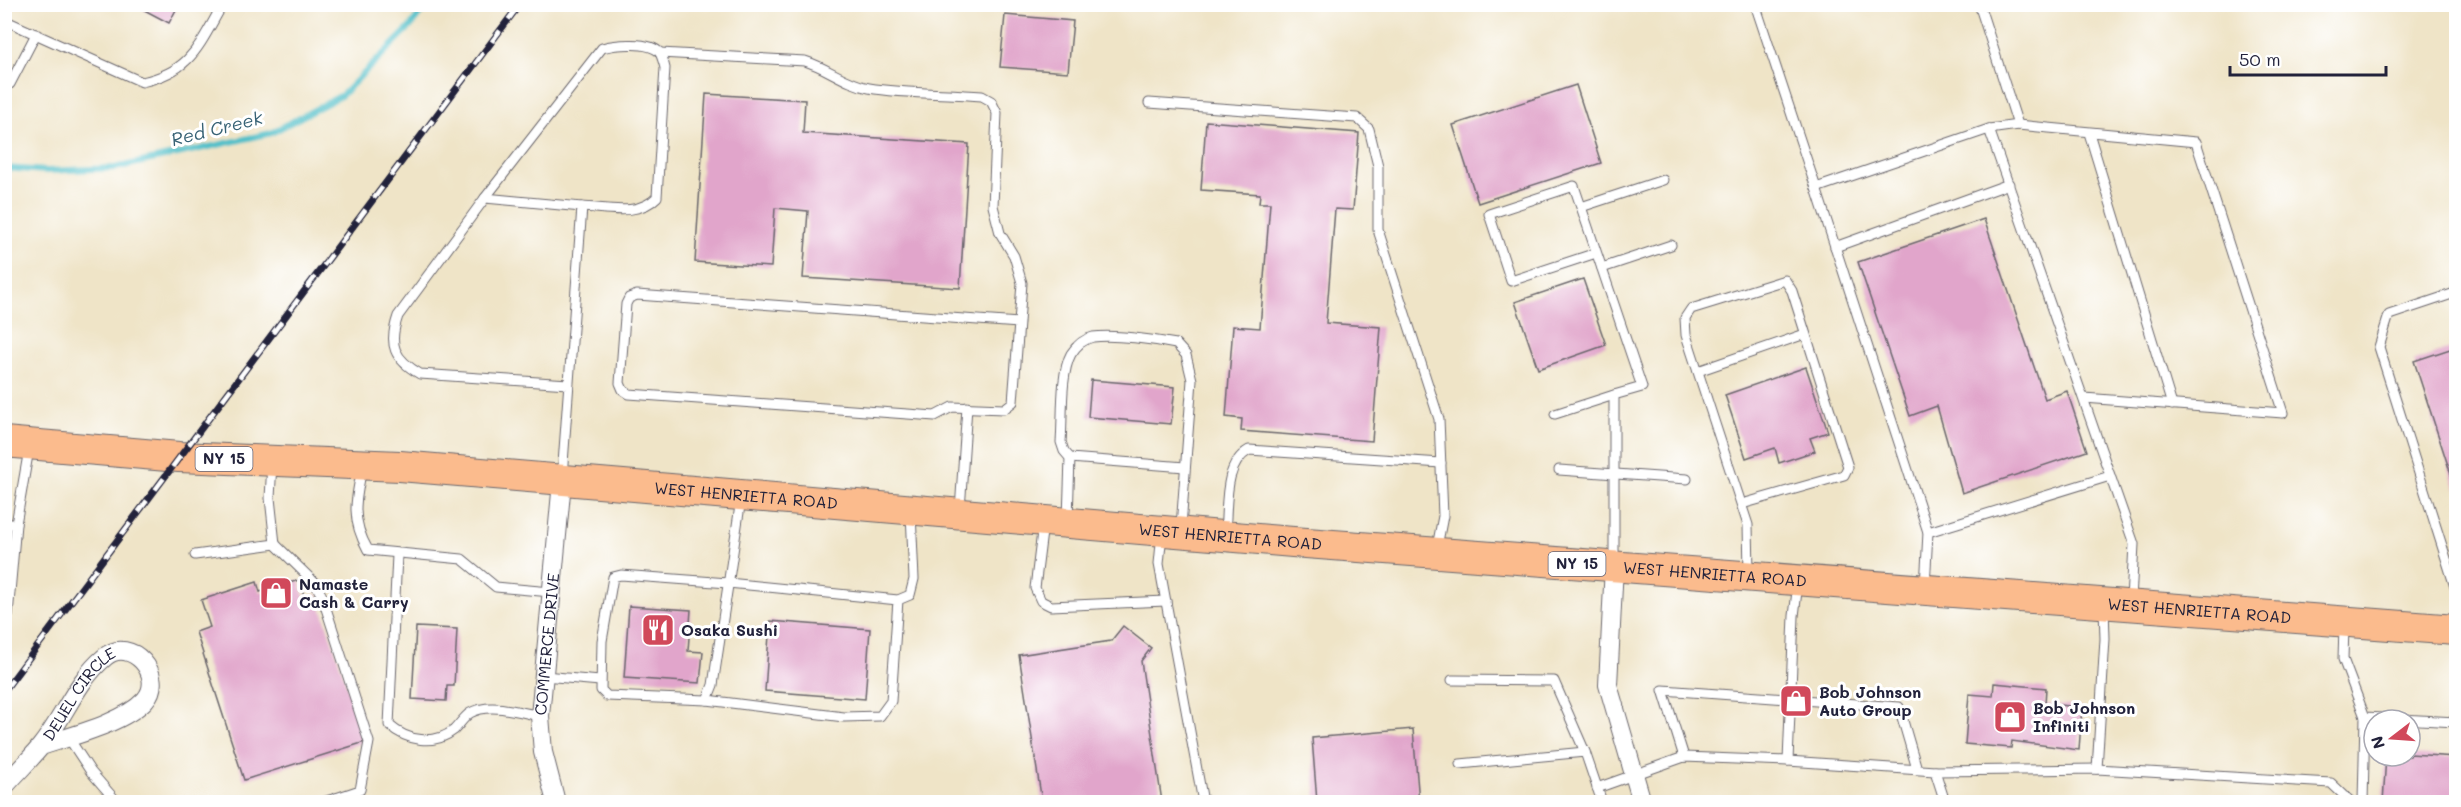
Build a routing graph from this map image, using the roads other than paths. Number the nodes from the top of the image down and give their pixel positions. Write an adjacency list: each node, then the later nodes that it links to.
1 (223, 4): 5 (lane)
2 (1755, 4): 14 (lane)
3 (1979, 4): 9 (lane)
4 (4, 20): 5 (lane)
5 (36, 34): 7 (lane)
6 (660, 53): 15 (lane); 16 (lane); 23 (lane)
7 (4, 81)
8 (1149, 103): 35 (lane)
9 (2018, 125): 10 (lane); 11 (lane)
10 (1989, 129): 13 (lane); 14 (lane)
11 (2089, 133): 29 (lane); 29 (lane)
12 (1663, 180): 17 (lane)
13 (2009, 184): 19 (lane); 28 (lane)
14 (1816, 188): 19 (lane)
15 (485, 198): 16 (lane); 26 (lane)
16 (582, 207): 26 (lane)
17 (1581, 207): 20 (lane); 20 (lane)
18 (1671, 245): 21 (lane)
19 (1835, 247): 51 (lane)
20 (1596, 253): 21 (lane)
21 (1602, 268): 27 (lane)
22 (2457, 289): 58 (lane)
23 (1019, 323): 30 (lane); 30 (lane)
24 (1805, 334): 25 (lane); 25 (lane); 44 (lane)
25 (1698, 371): 44 (lane)
26 (568, 384): 42 (lane)
27 (1614, 395): 31 (lane); 39 (lane)
28 (2084, 398): 29 (lane); 40 (lane)
29 (2172, 405)
30 (967, 407): 46 (lane)
31 (1555, 414)
32 (17, 443): 34 (main road, WEST HENRIETTA ROAD / NY 15); 49 (lane)
33 (1070, 458): 37 (lane); 37 (lane); 47 (lane)
34 (272, 461): 36 (main road, WEST HENRIETTA ROAD / NY 15); 53 (lane)
35 (1442, 463): 52 (lane); 55 (lane)
36 (362, 465): 42 (main road, WEST HENRIETTA ROAD / NY 15); 57 (lane)
37 (1185, 467): 50 (lane)
38 (1559, 470): 39 (lane)
39 (1614, 474): 41 (lane); 59 (lane)
40 (2110, 476): 51 (lane); 68 (lane)
41 (1687, 479)
42 (562, 482): 43 (main road, WEST HENRIETTA ROAD / NY 15); 65 (street, COMMERCE DRIVE)
43 (741, 497): 45 (main road, WEST HENRIETTA ROAD / NY 15); 62 (lane)
44 (1742, 504): 60 (lane)
45 (911, 510): 46 (main road, WEST HENRIETTA ROAD / NY 15); 66 (lane)
46 (959, 514): 47 (main road, WEST HENRIETTA ROAD / NY 15)
47 (1055, 522): 50 (main road, WEST HENRIETTA ROAD / NY 15); 67 (lane)
48 (4, 524): 49 (lane)
49 (16, 524): 69 (lane)
50 (1171, 532): 52 (main road, WEST HENRIETTA ROAD / NY 15); 67 (lane)
51 (1928, 532): 63 (lane)
52 (1225, 536): 55 (main road, WEST HENRIETTA ROAD / NY 15)
53 (275, 544): 56 (lane); 94 (lane)
54 (2457, 552): 58 (lane)
55 (1436, 553): 59 (main road, WEST HENRIETTA ROAD / NY 15)
56 (195, 555)
57 (397, 555): 65 (lane); 78 (lane)
58 (2445, 555): 64 (lane)
59 (1614, 566): 60 (main road, WEST HENRIETTA ROAD / NY 15); 91 (street)
60 (1749, 577): 61 (main road, WEST HENRIETTA ROAD / NY 15)
61 (1798, 580): 63 (main road, WEST HENRIETTA ROAD / NY 15); 76 (lane)
62 (728, 583): 66 (lane); 74 (lane); 75 (lane)
63 (1924, 590): 68 (main road, WEST HENRIETTA ROAD / NY 15)
64 (2457, 590)
65 (551, 592): 72 (street, COMMERCE DRIVE)
66 (898, 600): 75 (lane)
67 (1166, 601): 98 (lane)
68 (2117, 605): 70 (main road, WEST HENRIETTA ROAD / NY 15); 89 (lane)
69 (4, 621)
70 (2344, 622): 71 (main road, WEST HENRIETTA ROAD / NY 15); 77 (lane)
71 (2457, 630)
72 (543, 676): 74 (lane); 78 (street, COMMERCE DRIVE)
73 (1452, 680): 83 (lane)
74 (600, 681): 75 (lane)
75 (707, 700)
76 (1790, 700): 84 (lane); 85 (lane); 88 (lane)
77 (2362, 709)
78 (540, 716): 97 (street, COMMERCE DRIVE)
79 (2422, 720): 80 (lane)
80 (2457, 722)
81 (68, 737): 82 (street, DEUEL CIRCLE); 82 (street, DEUEL CIRCLE); 95 (lane)
82 (41, 746): 92 (street, DEUEL CIRCLE)
83 (1585, 752): 86 (lane); 93 (lane)
84 (1684, 757): 85 (lane); 91 (lane)
85 (1788, 760): 88 (lane)
86 (1460, 764)
87 (2364, 768): 103 (lane)
88 (1917, 769): 90 (lane)
89 (2097, 769): 90 (lane); 102 (lane)
90 (1935, 771): 101 (lane)
91 (1633, 774): 93 (lane); 100 (street)
92 (4, 787)
93 (1597, 788): 99 (lane)
94 (337, 800): 96 (lane)
95 (117, 802)
96 (323, 802)
97 (556, 802)
98 (1203, 802)
99 (1602, 802)
100 (1642, 802)
101 (1945, 802)
102 (2351, 802)
103 (2363, 802)

